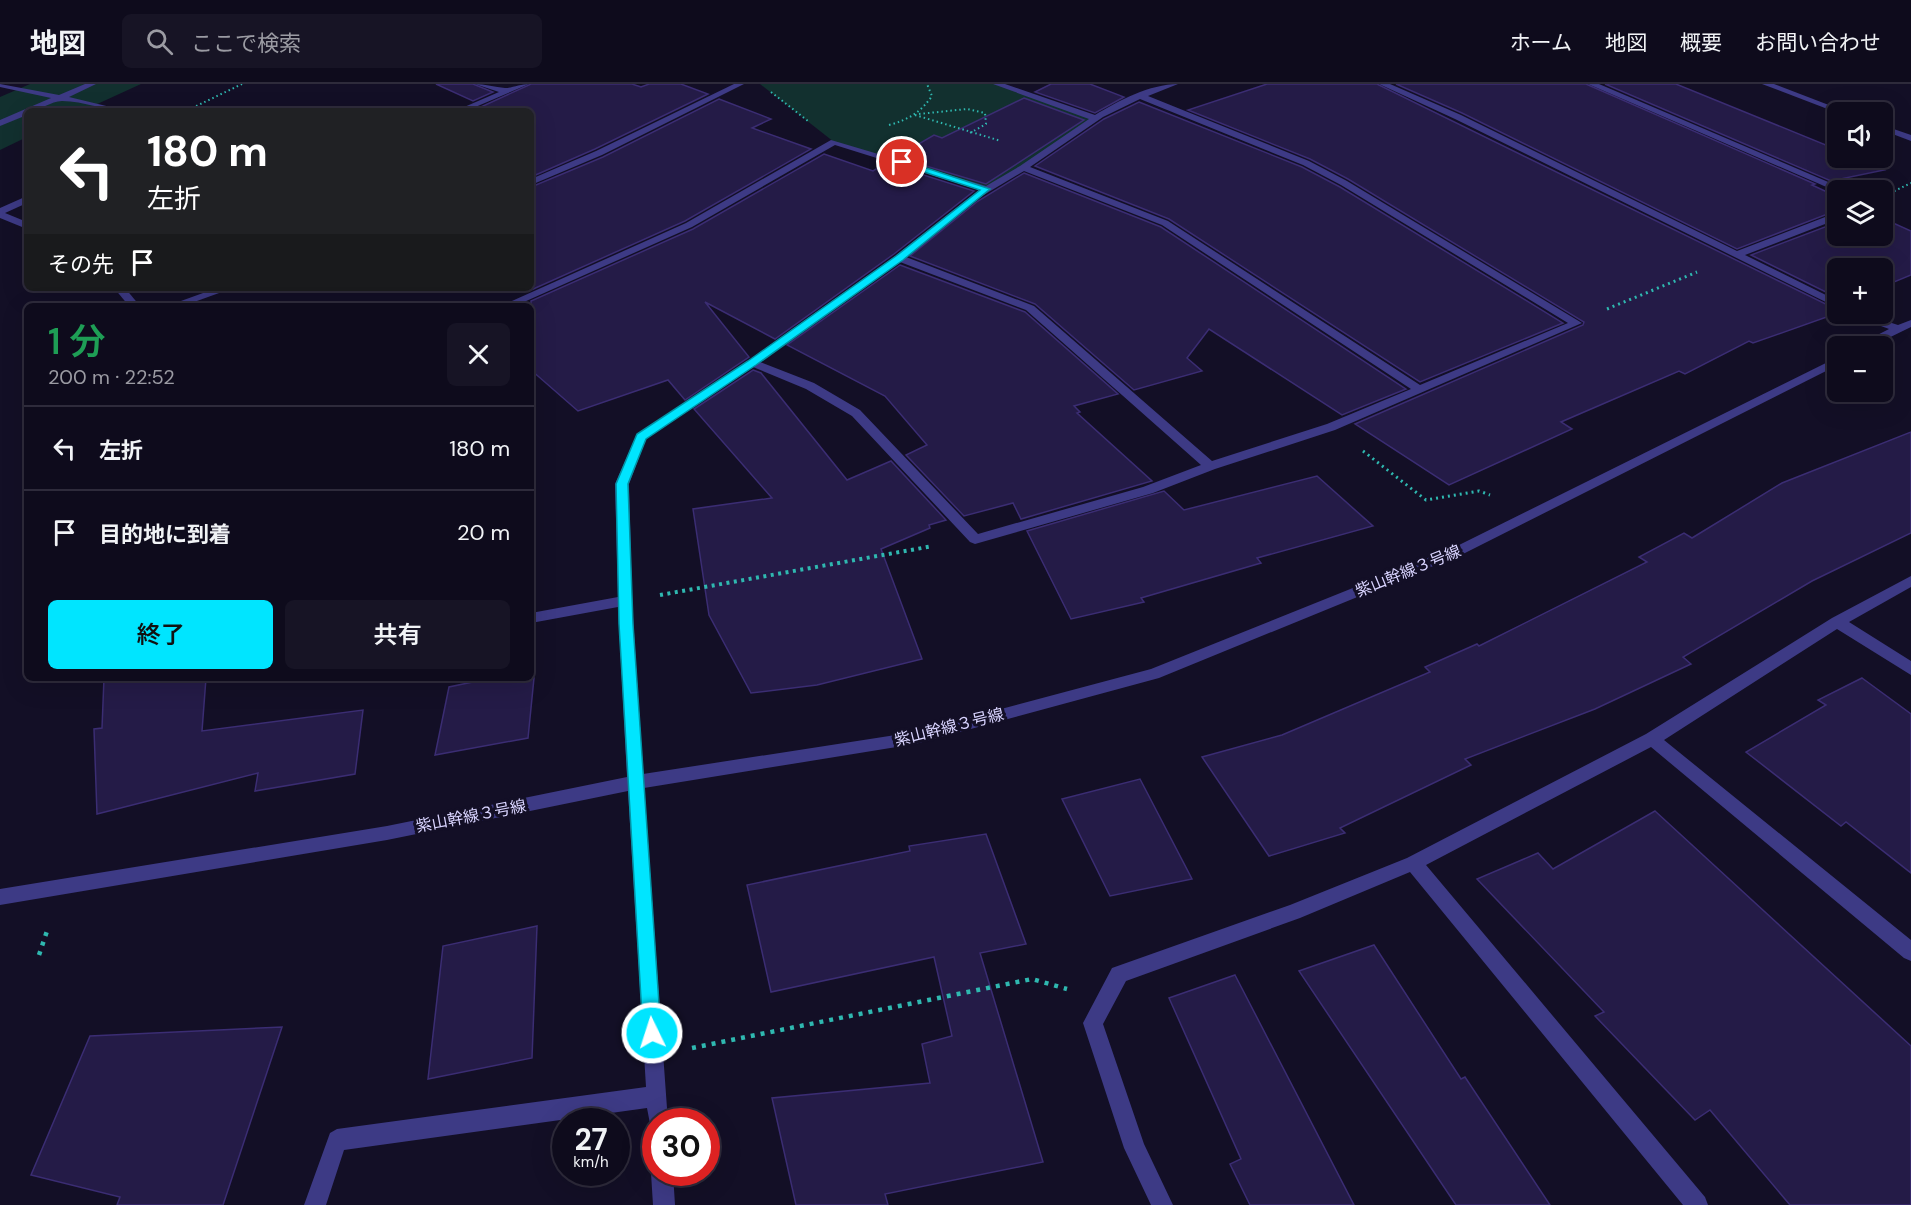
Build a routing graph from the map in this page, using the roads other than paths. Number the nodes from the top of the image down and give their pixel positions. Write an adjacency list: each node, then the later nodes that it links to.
1 (92, 84): 13 (street)
2 (479, 84): 11 (street)
3 (525, 84): 11 (street)
4 (740, 84): 24 (street)
5 (997, 84): 19 (street)
6 (1174, 84): 12 (street)
7 (1383, 84): 31 (street)
8 (1592, 84): 25 (street)
9 (1766, 84): 14 (street)
10 (0, 85): 13 (street)
11 (507, 92): 17 (street)
12 (1140, 96): 19 (street); 45 (street)
13 (60, 98): 15 (street); 16 (street)
14 (1827, 106)
15 (35, 108)
16 (108, 108)
17 (467, 108)
18 (24, 113): 20 (street)
19 (1096, 118): 23 (street)
20 (0, 123)
21 (1893, 131): 22 (street)
22 (1911, 138)
23 (1023, 168): 26 (street); 45 (street)
24 (534, 181)
25 (1827, 184)
26 (986, 189): 32 (street); 38 (street)
27 (24, 201): 28 (street)
28 (0, 214): 30 (street)
29 (1827, 219): 31 (street)
30 (24, 225)
31 (1736, 255): 35 (street)
32 (899, 258): 43 (street); 46 (street)
33 (122, 291): 36 (street)
34 (219, 291): 37 (street)
35 (1827, 300)
36 (132, 303)
37 (181, 303)
38 (513, 303)
39 (1911, 323): 41 (street)
40 (1884, 324): 41 (street)
41 (1899, 329): 42 (street)
42 (1885, 336)
43 (752, 363): 46 (street); 48 (street)
44 (1827, 366): 53 (street, 紫山幹線３号線)
45 (1419, 389): 46 (street)
46 (1210, 466)
47 (1911, 582): 50 (street)
48 (625, 601): 49 (street); 53 (street)
49 (534, 617)
50 (1837, 622): 51 (street); 52 (street)
51 (1911, 669)
52 (1652, 739): 54 (street); 56 (street)
53 (636, 782): 55 (street, 紫山幹線３号線); 57 (street)
54 (1413, 863): 62 (street); 63 (street)
55 (0, 897)
56 (1911, 951)
57 (656, 1096): 58 (street); 60 (street)
58 (657, 1108)
59 (663, 1186): 61 (street)
60 (315, 1205)
61 (664, 1205)
62 (1162, 1205)
63 (1697, 1205)

